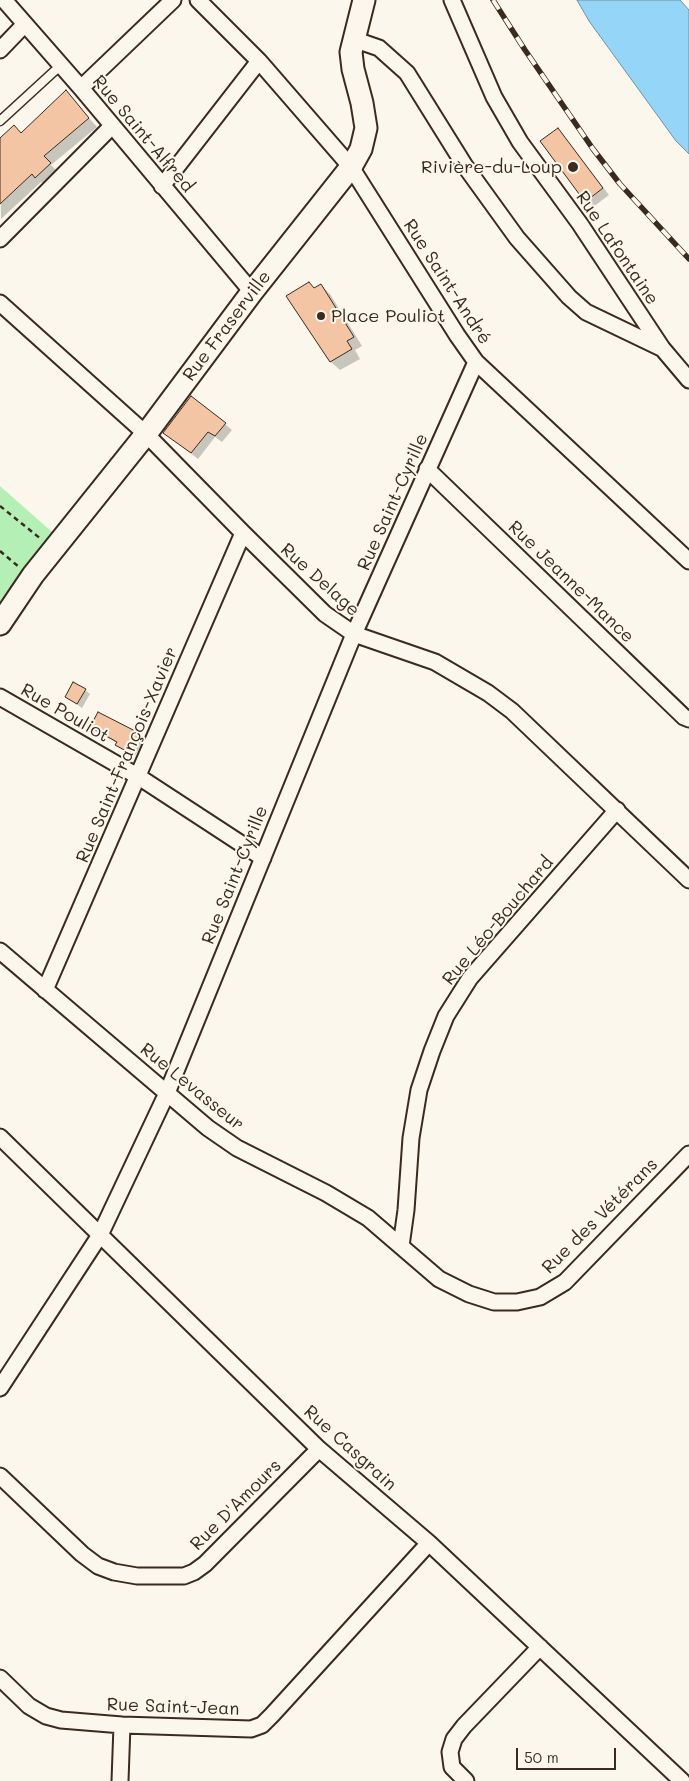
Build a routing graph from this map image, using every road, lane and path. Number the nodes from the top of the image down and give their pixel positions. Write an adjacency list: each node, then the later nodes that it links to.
1 (4, 0): 6 (street, Rue Saint-Alfred)
2 (173, 0): 11 (street)
3 (198, 0): 9 (street, Rue Saint-André)
4 (364, 0): 7 (main road, Rue Fraserville)
5 (452, 0): 19 (street, Rue Lafontaine)
6 (25, 24): 8 (street); 10 (street, Rue Saint-Alfred)
7 (353, 39): 14 (main road, Rue Fraserville); 19 (street)
8 (0, 50)
9 (259, 61): 14 (street, Rue Saint-André); 15 (street)
10 (61, 65): 11 (street, Rue Saint-Alfred); 12 (lane)
11 (81, 88): 13 (street, Rue Saint-Alfred)
12 (0, 121)
13 (112, 126): 15 (street, Rue Saint-Alfred); 16 (street)
14 (351, 167): 17 (main road, Rue Fraserville); 20 (street, Rue Saint-André)
15 (162, 186): 17 (street, Rue Saint-Alfred)
16 (0, 239)
17 (252, 292): 22 (main road, Rue Fraserville)
18 (0, 303): 22 (street, Rue Delage)
19 (662, 348): 21 (street, Rue Lafontaine)
20 (476, 362): 23 (street, Rue Saint-Cyrille); 28 (street, Rue Saint-André)
21 (689, 380)
22 (146, 434): 25 (street, Rue Delage); 26 (main road, Rue Fraserville)
23 (427, 469): 31 (street, Rue Saint-Cyrille); 33 (street, Rue Jeanne-Mance)
24 (0, 506): 26 (path)
25 (243, 533): 31 (street, Rue Delage); 34 (street, Rue Saint-François-Xavier)
26 (54, 550): 29 (main road, Rue Fraserville)
27 (0, 551): 29 (path)
28 (689, 560)
29 (32, 577): 30 (main road, Rue Fraserville)
30 (0, 624)
31 (354, 634): 35 (street, Rue Delage); 36 (street, Rue Saint-Cyrille)
32 (0, 697): 34 (street, Rue Pouliot)
33 (689, 719)
34 (139, 777): 36 (street, Rue Pouliot); 39 (street, Rue Saint-François-Xavier)
35 (617, 810): 37 (street, Rue Delage); 44 (street, Rue Léo-Bouchard)
36 (263, 858): 40 (street, Rue Saint-Cyrille)
37 (689, 880)
38 (0, 951): 39 (street, Rue Levasseur)
39 (45, 990): 40 (street, Rue Levasseur)
40 (167, 1093): 43 (street, Rue Saint-Cyrille); 44 (street, Rue Levasseur)
41 (0, 1137): 43 (street, Rue Casgrain)
42 (689, 1154): 44 (street, Rue des Vétérans)
43 (100, 1235): 45 (street, Rue Saint-Cyrille); 46 (street, Rue Casgrain)
44 (401, 1246)
45 (0, 1388)
46 (320, 1448): 47 (street, Rue D'Amours); 48 (street, Rue Casgrain)
47 (0, 1476)
48 (429, 1544): 49 (street, Rue Casgrain); 51 (street, Rue Saint-Jean)
49 (540, 1647): 53 (street); 54 (street, Rue Casgrain)
50 (0, 1678): 51 (street, Rue Saint-Jean)
51 (122, 1725): 52 (street)
52 (120, 1781)
53 (466, 1781)
54 (682, 1781)

